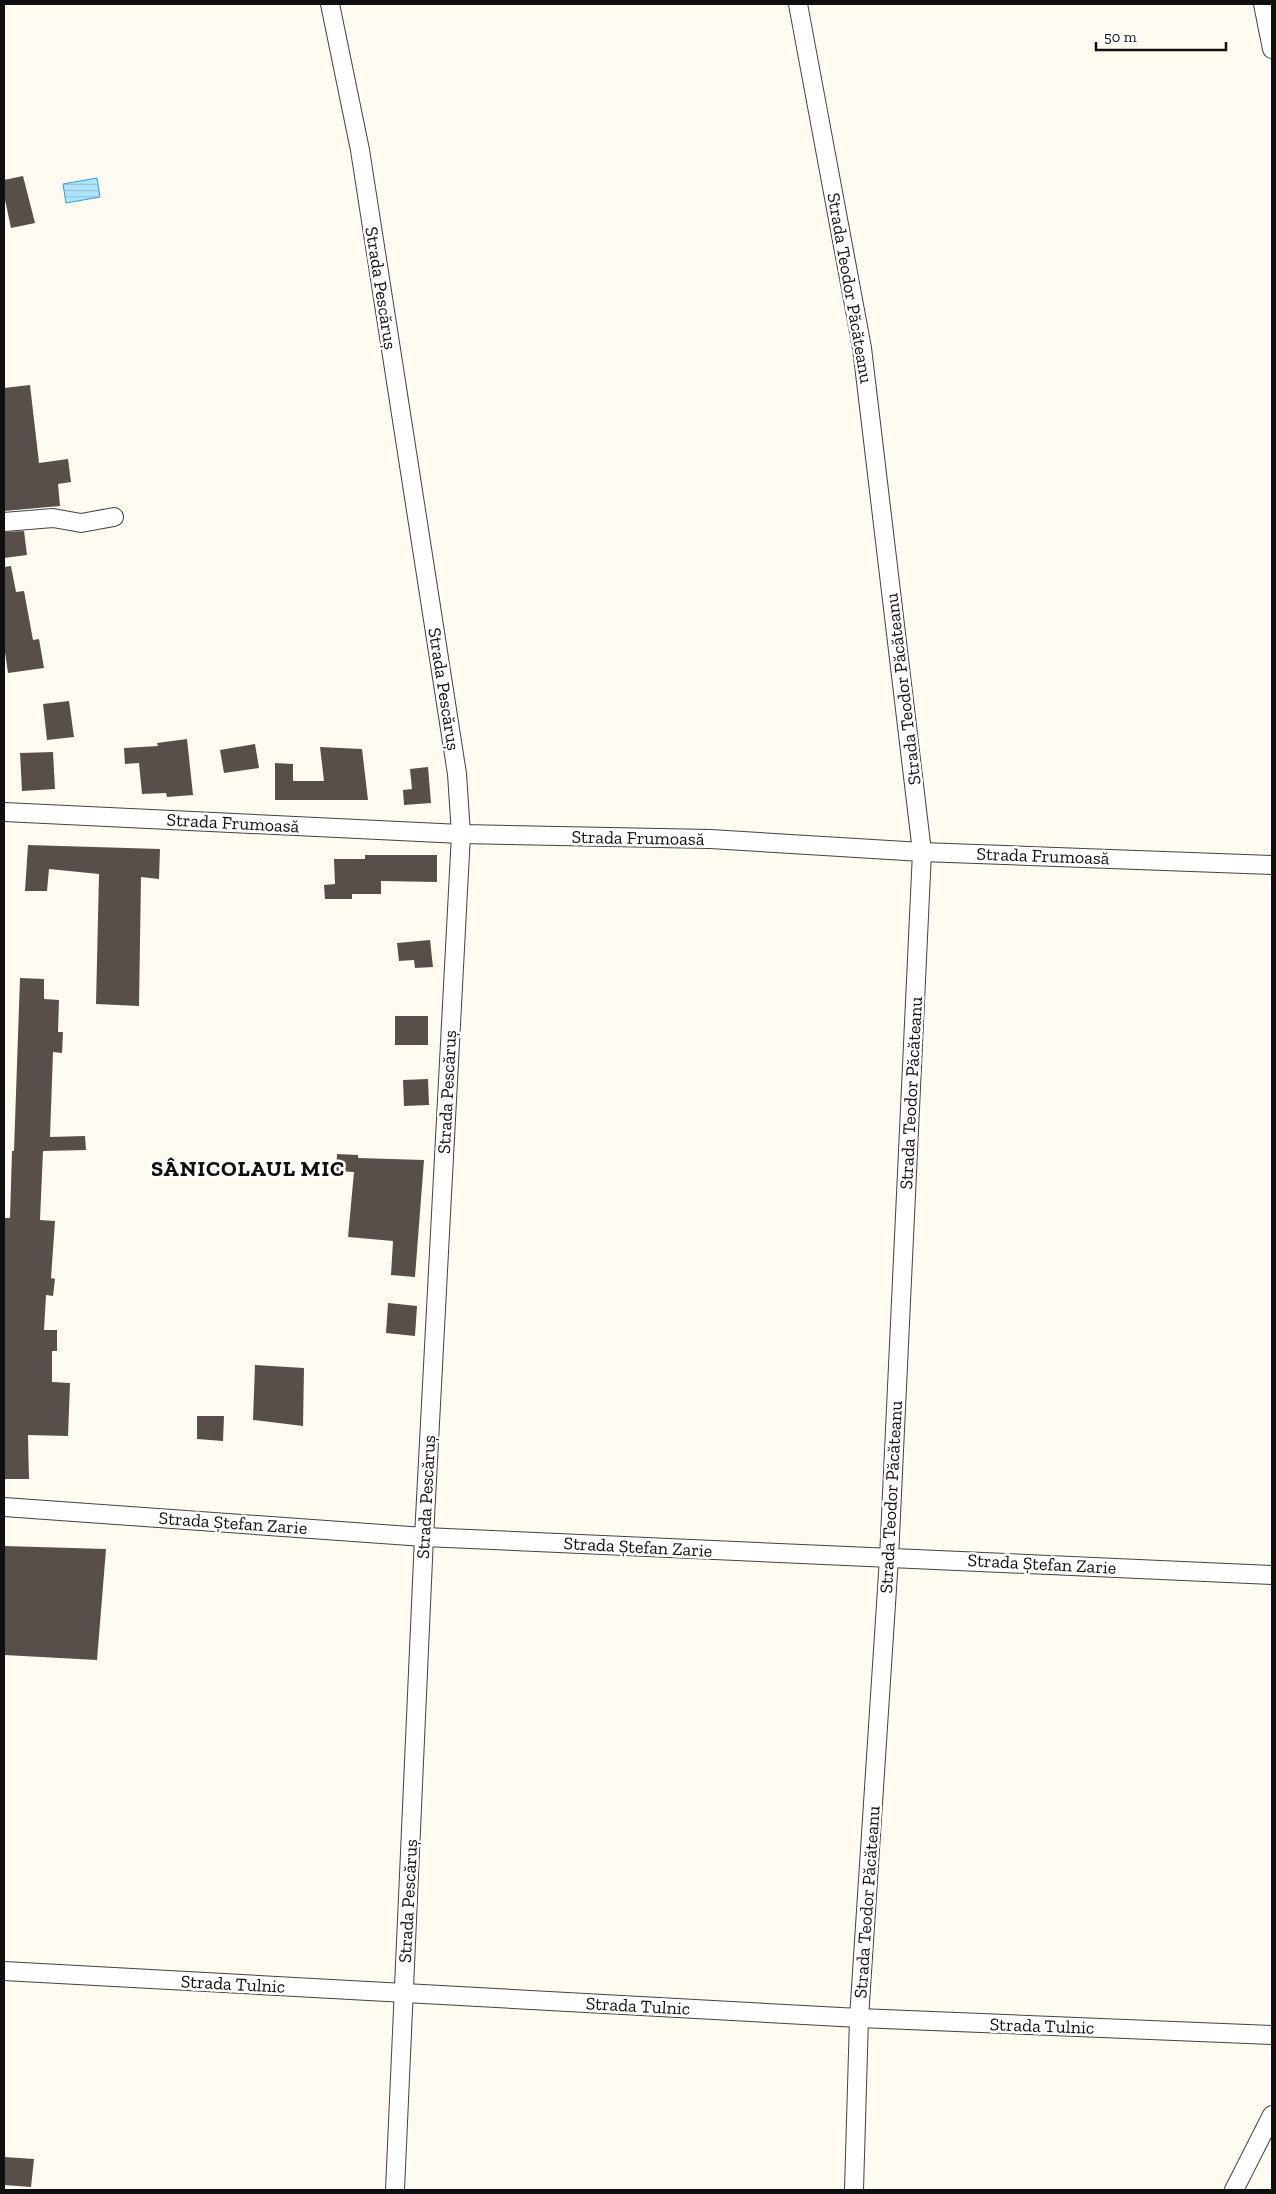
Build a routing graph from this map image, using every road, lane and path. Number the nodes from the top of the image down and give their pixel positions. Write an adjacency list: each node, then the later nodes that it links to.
1 (330, 4): 8 (street, Strada Pescăruș)
2 (798, 4): 9 (street, Strada Teodor Păcăteanu)
3 (1263, 4): 4 (street)
4 (1272, 50)
5 (114, 517): 6 (street)
6 (4, 522)
7 (4, 812): 8 (street, Strada Frumoasă)
8 (461, 834): 9 (street, Strada Frumoasă); 12 (street, Strada Pescăruș)
9 (922, 852): 10 (street, Strada Frumoasă); 13 (street, Strada Teodor Păcăteanu)
10 (1272, 865)
11 (4, 1507): 12 (street, Strada Ștefan Zarie)
12 (424, 1537): 13 (street, Strada Ștefan Zarie); 16 (street, Strada Pescăruș)
13 (889, 1558): 14 (street, Strada Ștefan Zarie); 17 (street, Strada Teodor Păcăteanu)
14 (1272, 1574)
15 (4, 1971): 16 (street, Strada Tulnic)
16 (404, 1994): 17 (street, Strada Tulnic); 20 (street, Strada Pescăruș)
17 (859, 2018): 18 (street, Strada Tulnic); 21 (street, Strada Teodor Păcăteanu)
18 (1272, 2035)
19 (1272, 2115): 22 (street)
20 (395, 2190)
21 (854, 2190)
22 (1234, 2190)

